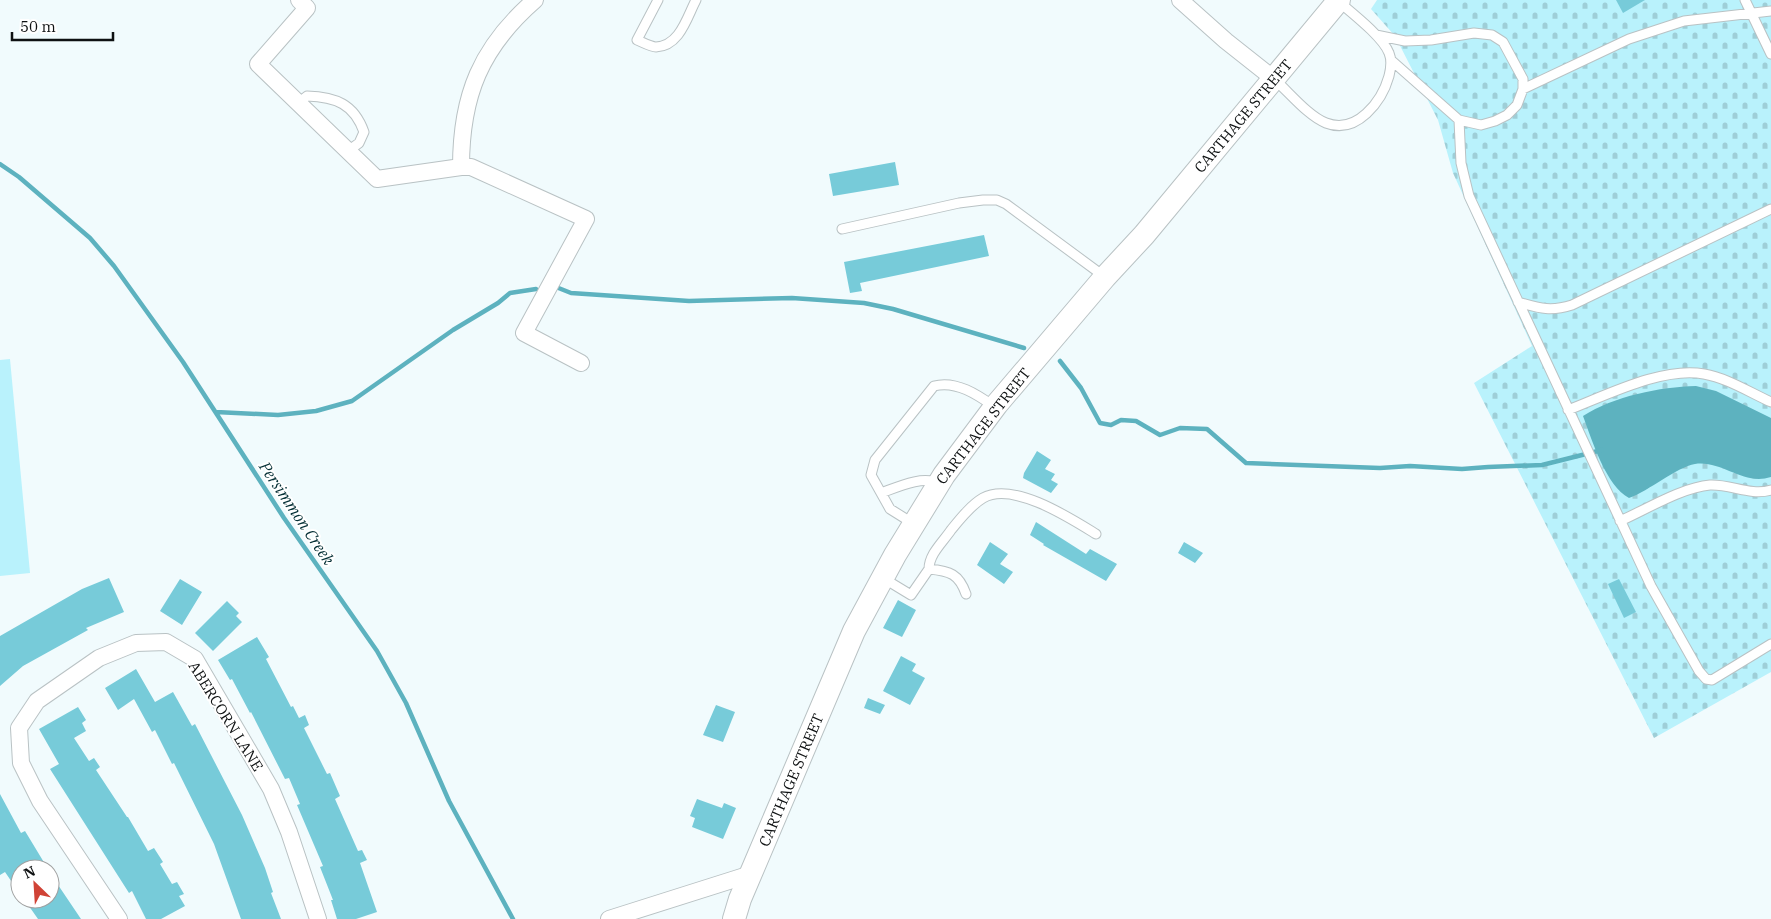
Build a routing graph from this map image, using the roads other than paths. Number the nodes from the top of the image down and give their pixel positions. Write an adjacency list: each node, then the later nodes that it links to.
1 (299, 0): 15 (street)
2 (535, 0): 18 (street)
3 (658, 0): 4 (lane)
4 (696, 0)
5 (1180, 0): 13 (street)
6 (1745, 0): 9 (lane)
7 (1339, 1): 10 (lane); 13 (main road, CARTHAGE STREET)
8 (1771, 10): 9 (lane)
9 (1752, 14): 11 (lane); 14 (lane)
10 (1376, 35): 12 (lane); 14 (lane)
11 (1771, 54)
12 (1391, 60): 13 (lane); 16 (lane)
13 (1274, 79): 21 (main road, CARTHAGE STREET)
14 (1523, 89): 16 (lane)
15 (298, 103): 17 (street); 17 (lane)
16 (1459, 120): 22 (lane)
17 (348, 151): 18 (street)
18 (461, 166): 23 (street)
19 (1771, 209): 22 (lane)
20 (842, 229): 21 (lane)
21 (1105, 277): 25 (main road, CARTHAGE STREET)
22 (1518, 302): 26 (lane)
23 (581, 362)
24 (1771, 402): 26 (lane)
25 (995, 406): 27 (main road, CARTHAGE STREET); 29 (lane)
26 (1568, 410): 30 (lane)
27 (938, 484): 29 (lane); 31 (main road, CARTHAGE STREET)
28 (1771, 490): 30 (lane)
29 (881, 493): 31 (lane)
30 (1620, 521): 36 (lane)
31 (914, 524): 34 (main road, CARTHAGE STREET)
32 (1096, 534): 33 (lane)
33 (929, 569): 34 (lane); 35 (lane)
34 (882, 578): 37 (main road, CARTHAGE STREET)
35 (966, 594)
36 (1771, 644)
37 (751, 874): 40 (street); 41 (main road, CARTHAGE STREET)
38 (119, 919): 39 (street, ABERCORN LANE)
39 (318, 919)
40 (609, 919)
41 (734, 919)

